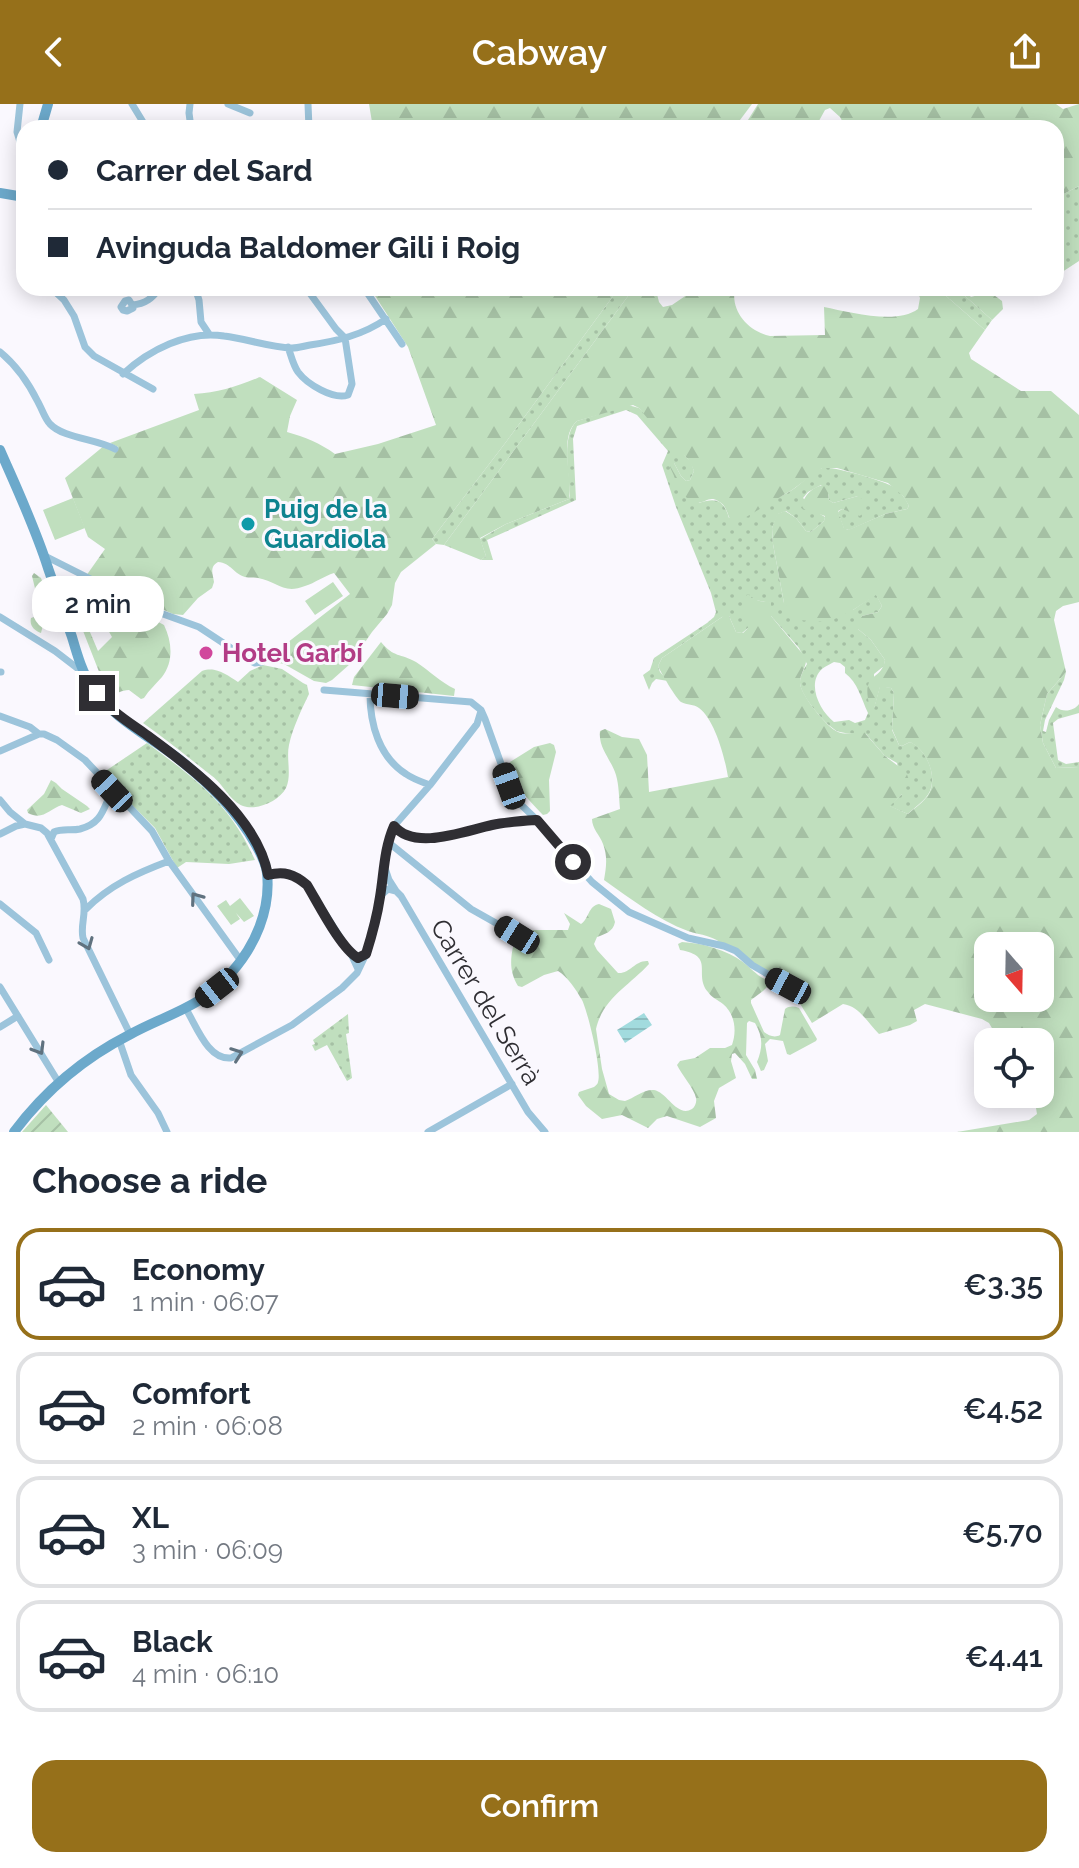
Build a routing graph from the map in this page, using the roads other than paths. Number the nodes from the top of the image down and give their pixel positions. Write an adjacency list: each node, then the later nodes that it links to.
1 (228, 104): 2 (street)
2 (250, 113)
3 (60, 296): 15 (street)
4 (153, 296): 8 (street)
5 (198, 296): 10 (street)
6 (312, 296): 11 (street)
7 (370, 296): 9 (street)
8 (132, 305)
9 (386, 319): 11 (street); 12 (street)
10 (209, 334): 13 (street); 15 (street)
11 (345, 338): 13 (street); 13 (street)
12 (402, 344)
13 (288, 347)
14 (0, 352): 17 (street)
15 (123, 374): 16 (street)
16 (153, 389)
17 (115, 449)
18 (0, 450): 19 (street)
19 (45, 556): 21 (street); 22 (street)
20 (0, 617): 22 (street)
21 (262, 662)
22 (86, 675): 40 (street)
23 (324, 690): 24 (street)
24 (370, 694): 25 (street); 29 (street)
25 (481, 710): 29 (street); 32 (street)
26 (0, 716): 27 (street)
27 (39, 734): 28 (street); 30 (street)
28 (0, 751)
29 (430, 785): 34 (street)
30 (112, 791): 36 (street); 38 (street)
31 (0, 800): 33 (street)
32 (537, 820): 34 (street); 51 (street)
33 (25, 824): 35 (street); 36 (street)
34 (394, 826): 37 (street)
35 (0, 834)
36 (51, 839): 44 (street)
37 (388, 842): 39 (street); 45 (street)
38 (169, 861): 44 (street); 49 (street, one-way to 38)
39 (384, 865): 41 (street, Carrer del Serrà); 42 (street)
40 (268, 875): 47 (street); 49 (street)
41 (396, 891): 42 (street); 59 (street, Carrer del Serrà)
42 (381, 895): 46 (street)
43 (0, 904): 48 (street)
44 (86, 909): 56 (street, one-way to 56)
45 (517, 935)
46 (366, 954): 47 (street); 50 (street)
47 (352, 956): 50 (street)
48 (49, 960)
49 (241, 961): 53 (street)
50 (358, 971): 53 (street, one-way to 50)
51 (788, 986)
52 (0, 987): 54 (street)
53 (186, 1009): 56 (street)
54 (18, 1016): 55 (street); 58 (street, one-way to 58)
55 (0, 1027)
56 (130, 1034): 57 (street)
57 (119, 1040): 58 (street); 61 (street)
58 (59, 1083): 60 (street)
59 (512, 1084): 62 (street); 63 (street, Carrer del Serrà)
60 (14, 1132)
61 (167, 1132)
62 (428, 1132)
63 (545, 1132)

